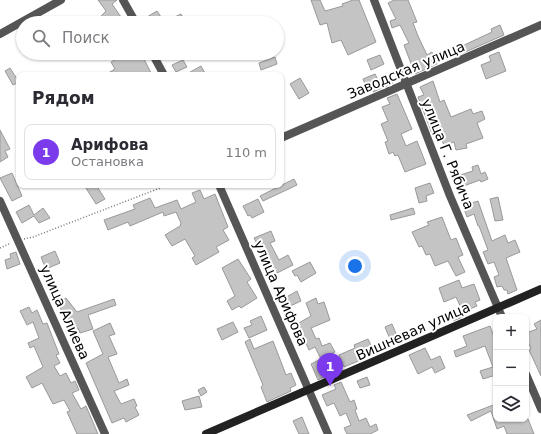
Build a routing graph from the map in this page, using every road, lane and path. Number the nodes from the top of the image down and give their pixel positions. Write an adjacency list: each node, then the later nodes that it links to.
1 (61, 0): 4 (street)
2 (123, 0): 5 (street)
3 (374, 0): 11 (street, улица Г. Рябича)
4 (32, 16)
5 (132, 16)
6 (16, 25): 8 (street)
7 (541, 26): 11 (street, Заводская улица)
8 (0, 34)
9 (156, 60): 10 (street)
10 (162, 72)
11 (406, 84): 12 (street, Заводская улица); 19 (street, улица Г. Рябича)
12 (284, 137)
13 (160, 188): 16 (path)
14 (220, 188): 22 (street, улица Арифова)
15 (0, 201): 16 (street, улица Алиева)
16 (19, 240): 17 (path); 24 (street, улица Алиева)
17 (0, 248)
18 (541, 290): 19 (street, Вишневая улица)
19 (498, 308): 20 (street, улица Г. Рябича); 22 (street, Вишневая улица)
20 (501, 314)
21 (529, 381): 23 (street)
22 (310, 391): 25 (street, Вишневая улица); 26 (street, улица Арифова)
23 (541, 409)
24 (105, 434)
25 (206, 434)
26 (328, 434)

